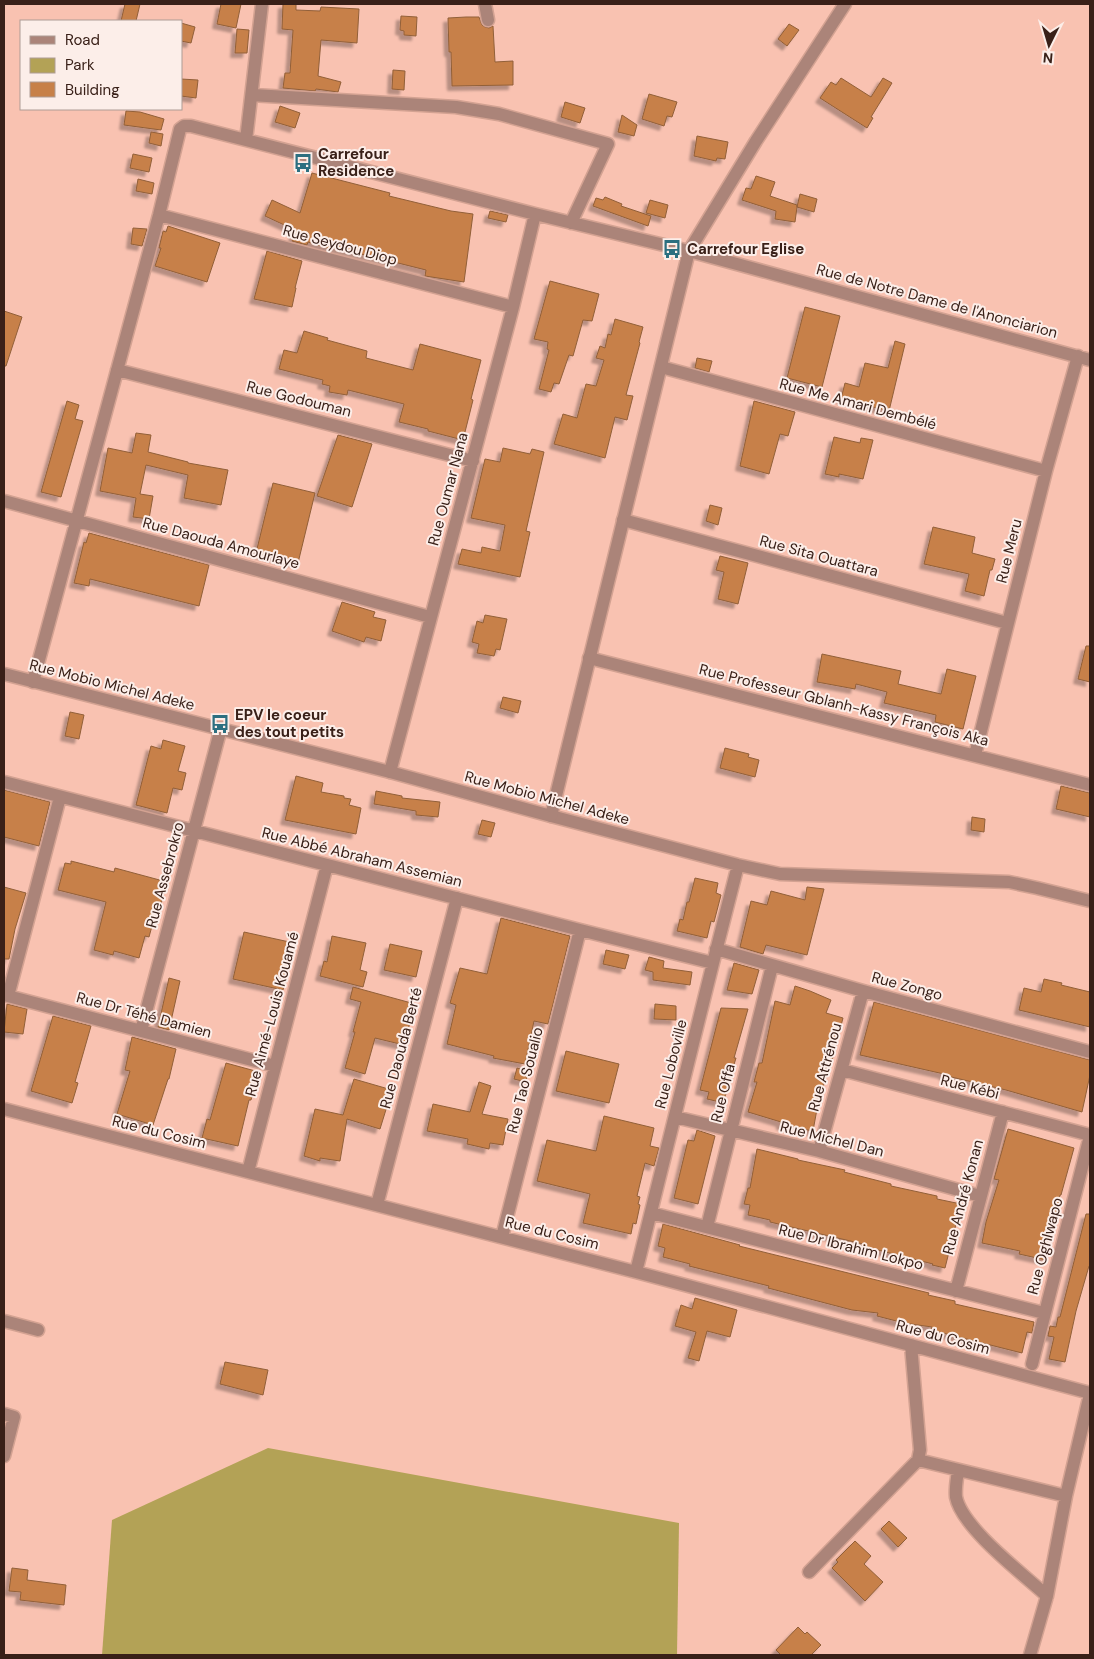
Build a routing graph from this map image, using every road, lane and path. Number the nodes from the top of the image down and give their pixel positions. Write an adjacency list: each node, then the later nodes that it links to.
1 (262, 4): 5 (street)
2 (485, 4): 4 (street)
3 (845, 4): 10 (street)
4 (488, 20)
5 (252, 94): 6 (street); 9 (street)
6 (246, 140): 7 (street, Rue de Notre Dame de l'Anonciarion); 8 (street, Rue de Notre Dame de l'Anonciarion)
7 (535, 214): 9 (street, Rue de Notre Dame de l'Anonciarion); 11 (street, Rue Oumar Nana)
8 (159, 215): 11 (street, Rue Seydou Diop); 14 (street)
9 (572, 223): 10 (street, Rue de Notre Dame de l'Anonciarion)
10 (689, 251): 12 (street, Rue de Notre Dame de l'Anonciarion); 13 (street)
11 (513, 307): 15 (street, Rue Oumar Nana)
12 (1084, 358): 16 (street, Rue Meru)
13 (661, 367): 16 (street, Rue Me Amari Dembélé); 18 (street)
14 (118, 370): 15 (street, Rue Godouman); 19 (street)
15 (472, 461): 20 (street, Rue Oumar Nana)
16 (1046, 471): 21 (street, Rue Meru)
17 (4, 500): 19 (street, Rue Daouda Amourlaye)
18 (623, 520): 21 (street, Rue Sita Ouattara); 22 (street)
19 (77, 522): 20 (street, Rue Daouda Amourlaye); 24 (street)
20 (430, 617): 27 (street, Rue Oumar Nana)
21 (1007, 623): 26 (street, Rue Meru)
22 (589, 658): 26 (street, Rue Professeur Gblanh-Kassy François Aka); 31 (street)
23 (4, 674): 24 (street, Rue Mobio Michel Adeke)
24 (33, 682): 25 (street, Rue Mobio Michel Adeke)
25 (221, 728): 27 (street, Rue Mobio Michel Adeke); 32 (street, Rue Assebrokro)
26 (975, 755): 29 (street, Rue Professeur Gblanh-Kassy François Aka)
27 (390, 772): 31 (street, Rue Mobio Michel Adeke)
28 (4, 782): 30 (street, Rue Abbé Abraham Assemian)
29 (1090, 785)
30 (60, 797): 32 (street, Rue Abbé Abraham Assemian); 42 (street)
31 (551, 816): 34 (street, Rue Mobio Michel Adeke)
32 (193, 830): 33 (street, Rue Abbé Abraham Assemian); 43 (street, Rue Assebrokro)
33 (327, 865): 35 (street, Rue Abbé Abraham Assemian); 45 (street, Rue Aimé-Louis Kouamé)
34 (738, 865): 36 (street, Rue Mobio Michel Adeke); 38 (street, Rue Loboville)
35 (456, 898): 37 (street, Rue Abbé Abraham Assemian); 55 (street, Rue Daouda Berté)
36 (1090, 901)
37 (580, 930): 39 (street, Rue Abbé Abraham Assemian); 58 (street, Rue Tao Soualio)
38 (716, 949): 39 (street, Rue Loboville); 40 (street, Rue Zongo)
39 (713, 962): 49 (street, Rue Loboville)
40 (772, 966): 41 (street, Rue Zongo); 50 (street, Rue Offa)
41 (863, 991): 44 (street, Rue Zongo); 46 (street, Rue Attrénou)
42 (6, 996): 43 (street, Rue Dr Téhé Damien)
43 (141, 1031): 45 (street, Rue Dr Téhé Damien)
44 (1090, 1052)
45 (275, 1066): 53 (street, Rue Aimé-Louis Kouamé)
46 (842, 1070): 48 (street, Rue Kébi); 52 (street, Rue Attrénou)
47 (4, 1109): 53 (street, Rue du Cosim)
48 (1003, 1112): 51 (street, Rue Kébi); 54 (street, Rue André Konan)
49 (675, 1118): 50 (street, Rue Michel Dan); 56 (street, Rue Loboville)
50 (730, 1131): 52 (street, Rue Michel Dan); 57 (street, Rue Offa)
51 (1090, 1136): 61 (street, Rue Oghlwapo)
52 (819, 1151): 54 (street, Rue Michel Dan)
53 (248, 1172): 55 (street, Rue du Cosim)
54 (980, 1196): 60 (street, Rue André Konan)
55 (376, 1205): 58 (street, Rue du Cosim)
56 (651, 1213): 57 (street, Rue Dr Ibrahim Lokpo); 59 (street, Rue Loboville)
57 (707, 1227): 60 (street, Rue Dr Ibrahim Lokpo)
58 (502, 1238): 59 (street, Rue du Cosim)
59 (636, 1272): 64 (street, Rue du Cosim)
60 (956, 1291): 61 (street, Rue Dr Ibrahim Lokpo)
61 (1044, 1313): 65 (street, Rue Oghlwapo)
62 (4, 1321): 63 (street)
63 (38, 1330)
64 (911, 1345): 66 (street, Rue du Cosim); 69 (street)
65 (1032, 1364)
66 (1090, 1393): 71 (street)
67 (4, 1414): 68 (street)
68 (4, 1456)
69 (918, 1460): 70 (street); 72 (street)
70 (958, 1470): 71 (street); 73 (street)
71 (1066, 1496): 73 (street)
72 (809, 1572)
73 (1047, 1596): 74 (street)
74 (1030, 1655)

